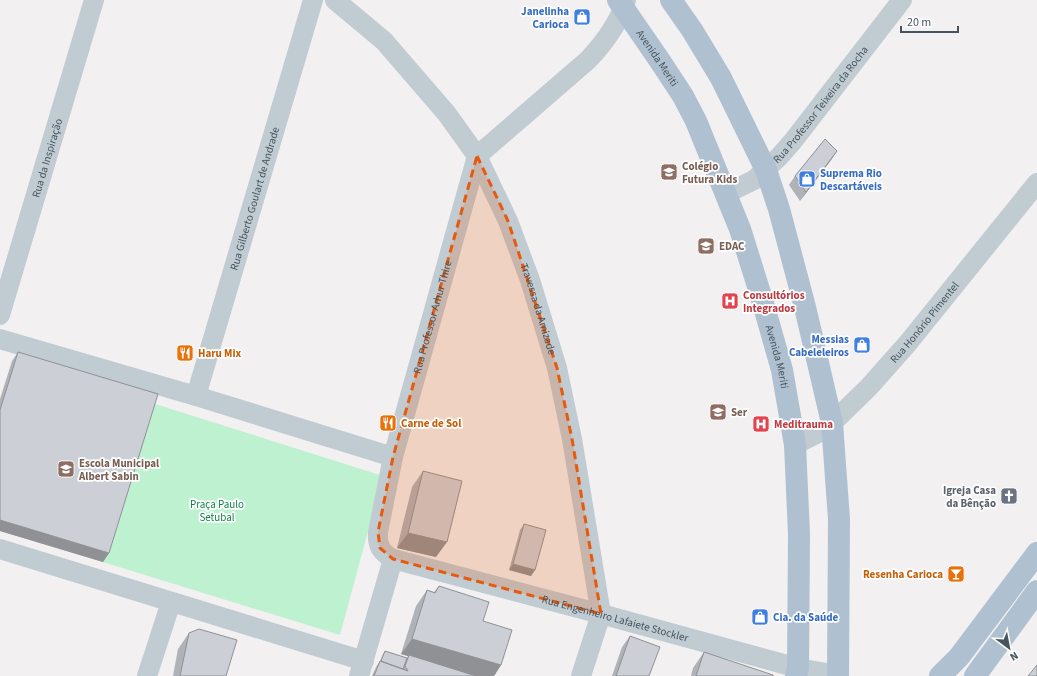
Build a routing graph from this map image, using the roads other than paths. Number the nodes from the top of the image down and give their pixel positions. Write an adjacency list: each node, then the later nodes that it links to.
1 (94, 0): 11 (street, Rua da Inspiração)
2 (313, 0): 13 (street, Rua Gilberto Goulart de Andrade)
3 (335, 0): 7 (street, Travessa da Amizade)
4 (670, 0): 8 (main road)
5 (902, 0): 8 (street, Rua Professor Teixeira da Rocha)
6 (622, 3): 7 (street); 10 (main road, Avenida Meriti)
7 (477, 156): 16 (street, Rua Professor Arhur Thire); 22 (street, Travessa da Amizade)
8 (766, 170): 10 (street, Rua Professor Teixeira da Rocha); 14 (main road)
9 (1037, 183): 14 (street, Rua Honório Pimentel)
10 (725, 194): 15 (main road, Avenida Meriti)
11 (0, 316)
12 (0, 339): 13 (street)
13 (196, 396): 16 (street)
14 (832, 423): 15 (street, Rua Honório Pimentel); 27 (main road)
15 (795, 445): 24 (main road, Avenida Meriti)
16 (393, 457): 19 (street, Rua Professor Arhur Thire)
17 (0, 549): 21 (street)
18 (1037, 553): 28 (main road)
19 (393, 559): 22 (street, Rua Engenheiro Lafaiete Stockler); 23 (street)
20 (1037, 591): 29 (main road)
21 (171, 602): 23 (street); 25 (street)
22 (601, 614): 24 (street, Rua Engenheiro Lafaiete Stockler); 26 (street, Travessa da Amizade)
23 (361, 669)
24 (797, 672): 27 (street, Rua Engenheiro Lafaiete Stockler)
25 (147, 676)
26 (581, 676)
27 (839, 676)
28 (940, 676)
29 (975, 676)

